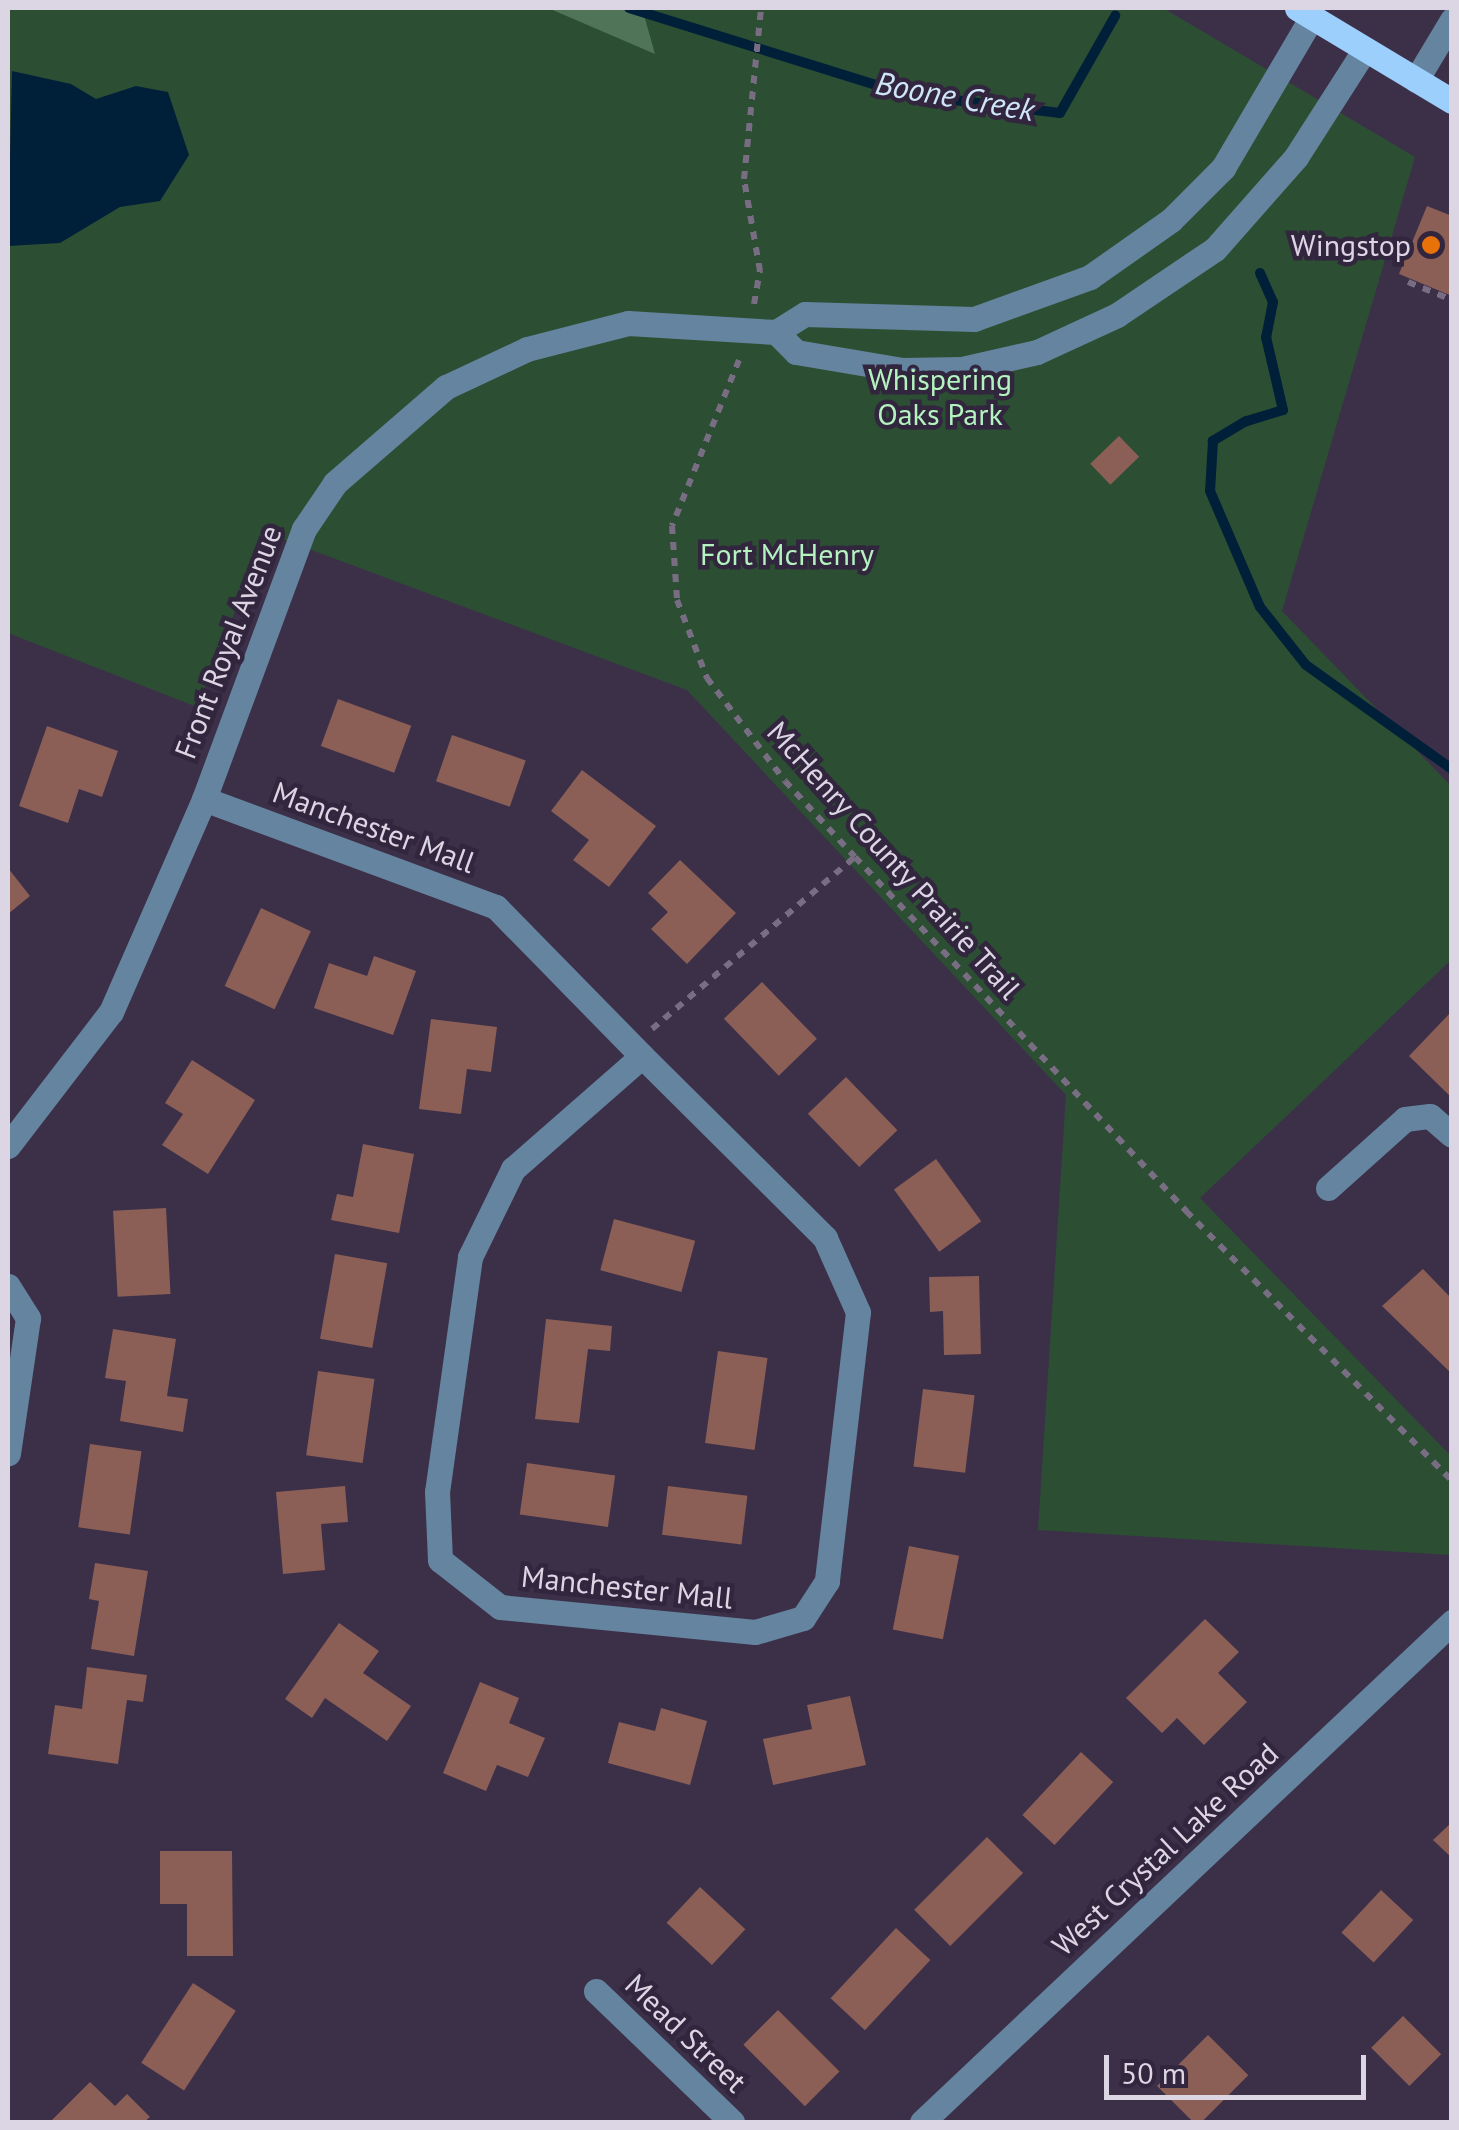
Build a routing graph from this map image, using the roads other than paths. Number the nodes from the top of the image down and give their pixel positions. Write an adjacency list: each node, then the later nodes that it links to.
1 (1305, 12): 3 (main road); 6 (street, Front Royal Avenue)
2 (1452, 20): 4 (street)
3 (1365, 49): 4 (main road); 6 (street, Front Royal Avenue)
4 (1416, 80): 5 (main road)
5 (1452, 101)
6 (776, 332): 7 (street, Front Royal Avenue)
7 (204, 799): 8 (street, Manchester Mall); 9 (street, Front Royal Avenue)
8 (637, 1051): 8 (street, Manchester Mall)
9 (18, 1116): 11 (street, Front Royal Avenue)
10 (1452, 1135): 12 (street)
11 (8, 1146)
12 (1328, 1188)
13 (8, 1286): 14 (street)
14 (8, 1454)
15 (1452, 1622): 17 (street, West Crystal Lake Road)
16 (596, 1991): 18 (street, Mead Street)
17 (928, 2121)
18 (732, 2122)

